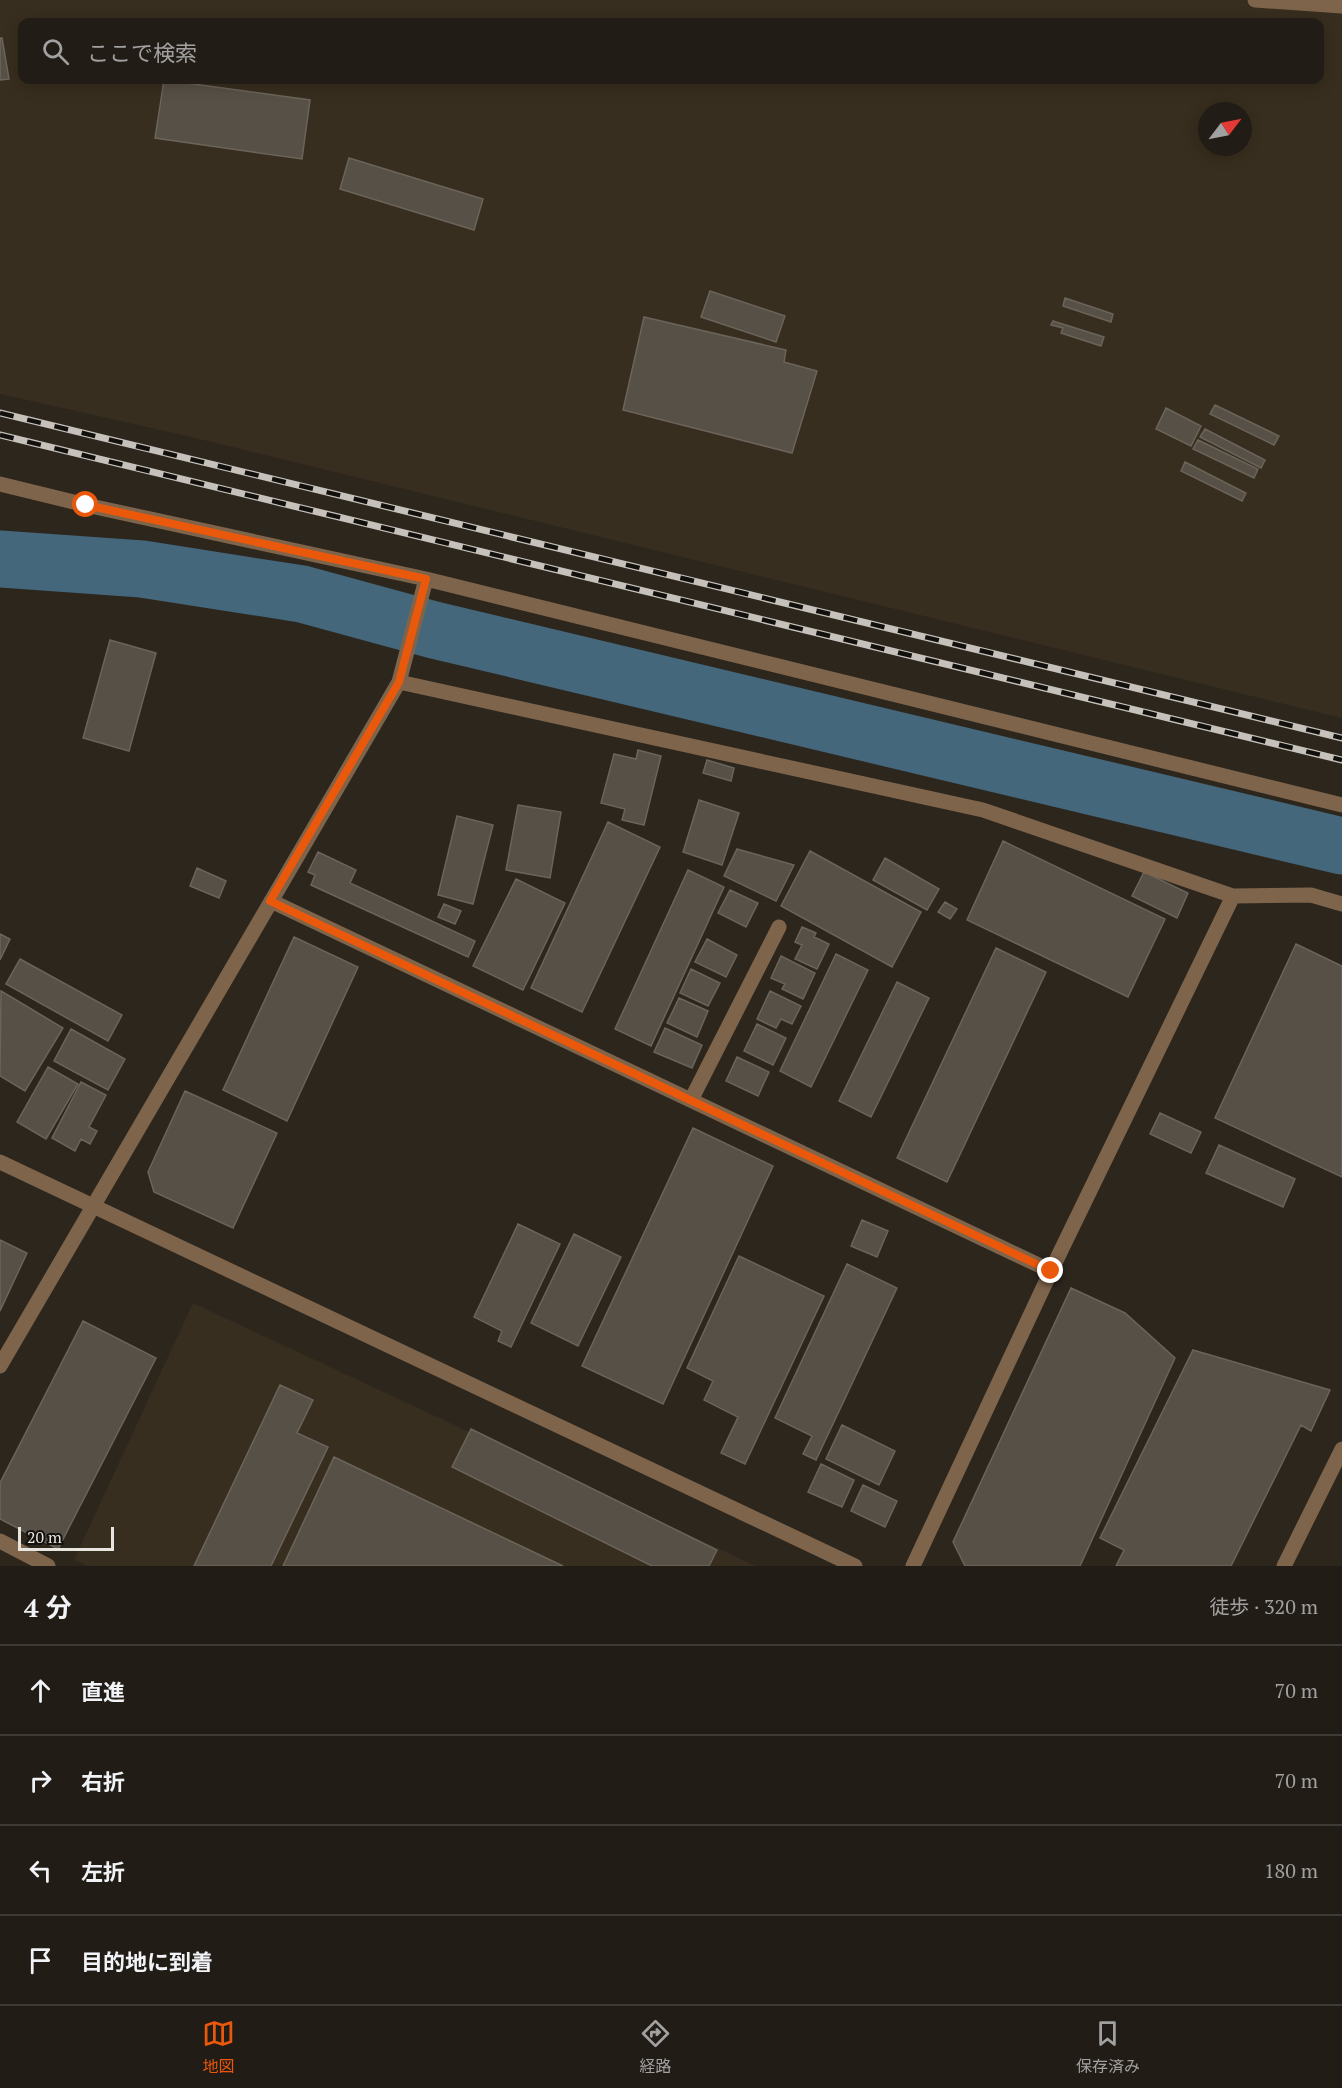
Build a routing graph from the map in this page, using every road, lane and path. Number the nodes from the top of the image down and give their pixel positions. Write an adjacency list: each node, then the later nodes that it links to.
1 (1255, 0): 2 (street)
2 (1342, 6)
3 (0, 484): 4 (street)
4 (426, 579): 5 (street); 6 (street)
5 (399, 682): 7 (street); 8 (street)
6 (1342, 805)
7 (1233, 896): 9 (street); 14 (street)
8 (270, 901): 11 (street); 13 (street)
9 (1342, 904)
10 (779, 927): 11 (street)
11 (691, 1100): 14 (street)
12 (0, 1162): 13 (street)
13 (93, 1204): 15 (street); 19 (street)
14 (1051, 1271): 20 (street)
15 (0, 1366)
16 (1342, 1449): 21 (street)
17 (0, 1541): 18 (street)
18 (48, 1566)
19 (855, 1566)
20 (913, 1566)
21 (1284, 1566)

